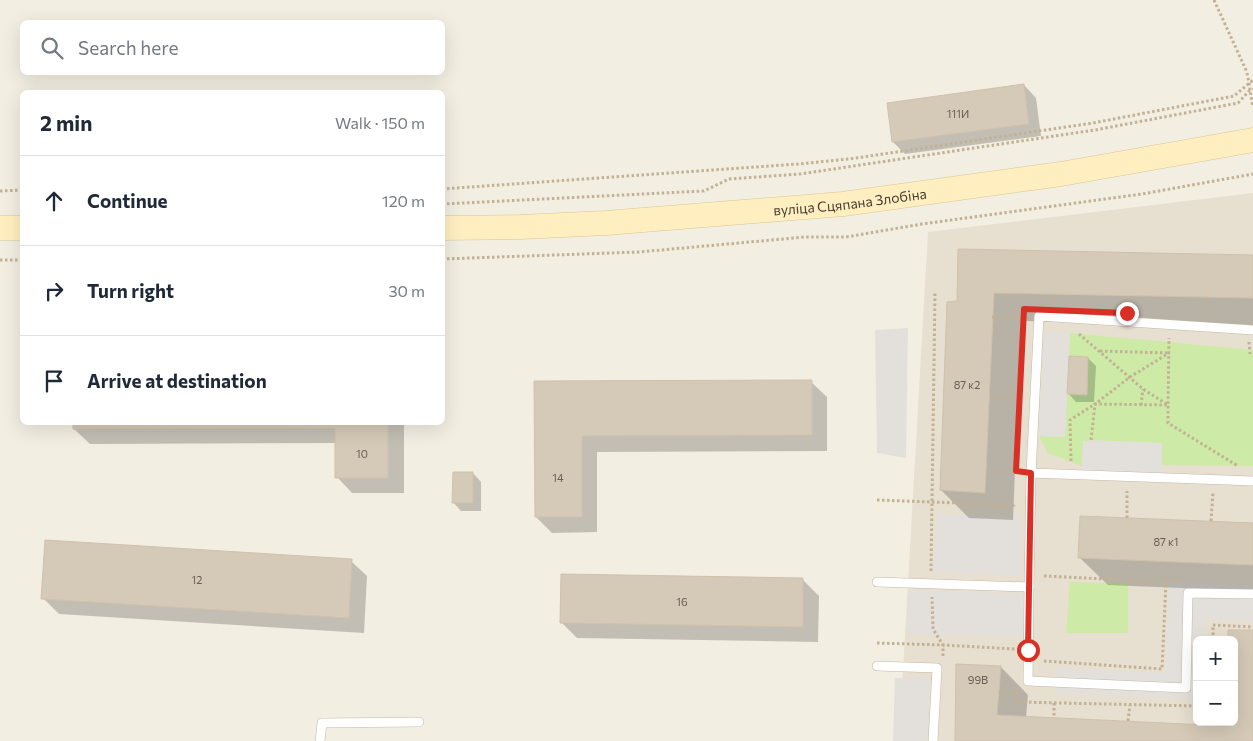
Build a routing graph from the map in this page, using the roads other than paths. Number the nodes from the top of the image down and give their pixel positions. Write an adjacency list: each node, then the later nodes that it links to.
1 (1253, 140): 4 (street, вуліца Сцяпана Злобіна)
2 (0, 228): 3 (street)
3 (20, 228)
4 (445, 228)
5 (1251, 330): 6 (lane)
6 (1031, 473): 7 (lane); 9 (lane)
7 (1253, 481)
8 (877, 582): 9 (lane)
9 (1030, 587): 10 (lane)
10 (1253, 594)
11 (877, 666): 14 (lane)
12 (418, 722): 13 (lane)
13 (320, 741)
14 (933, 741)

